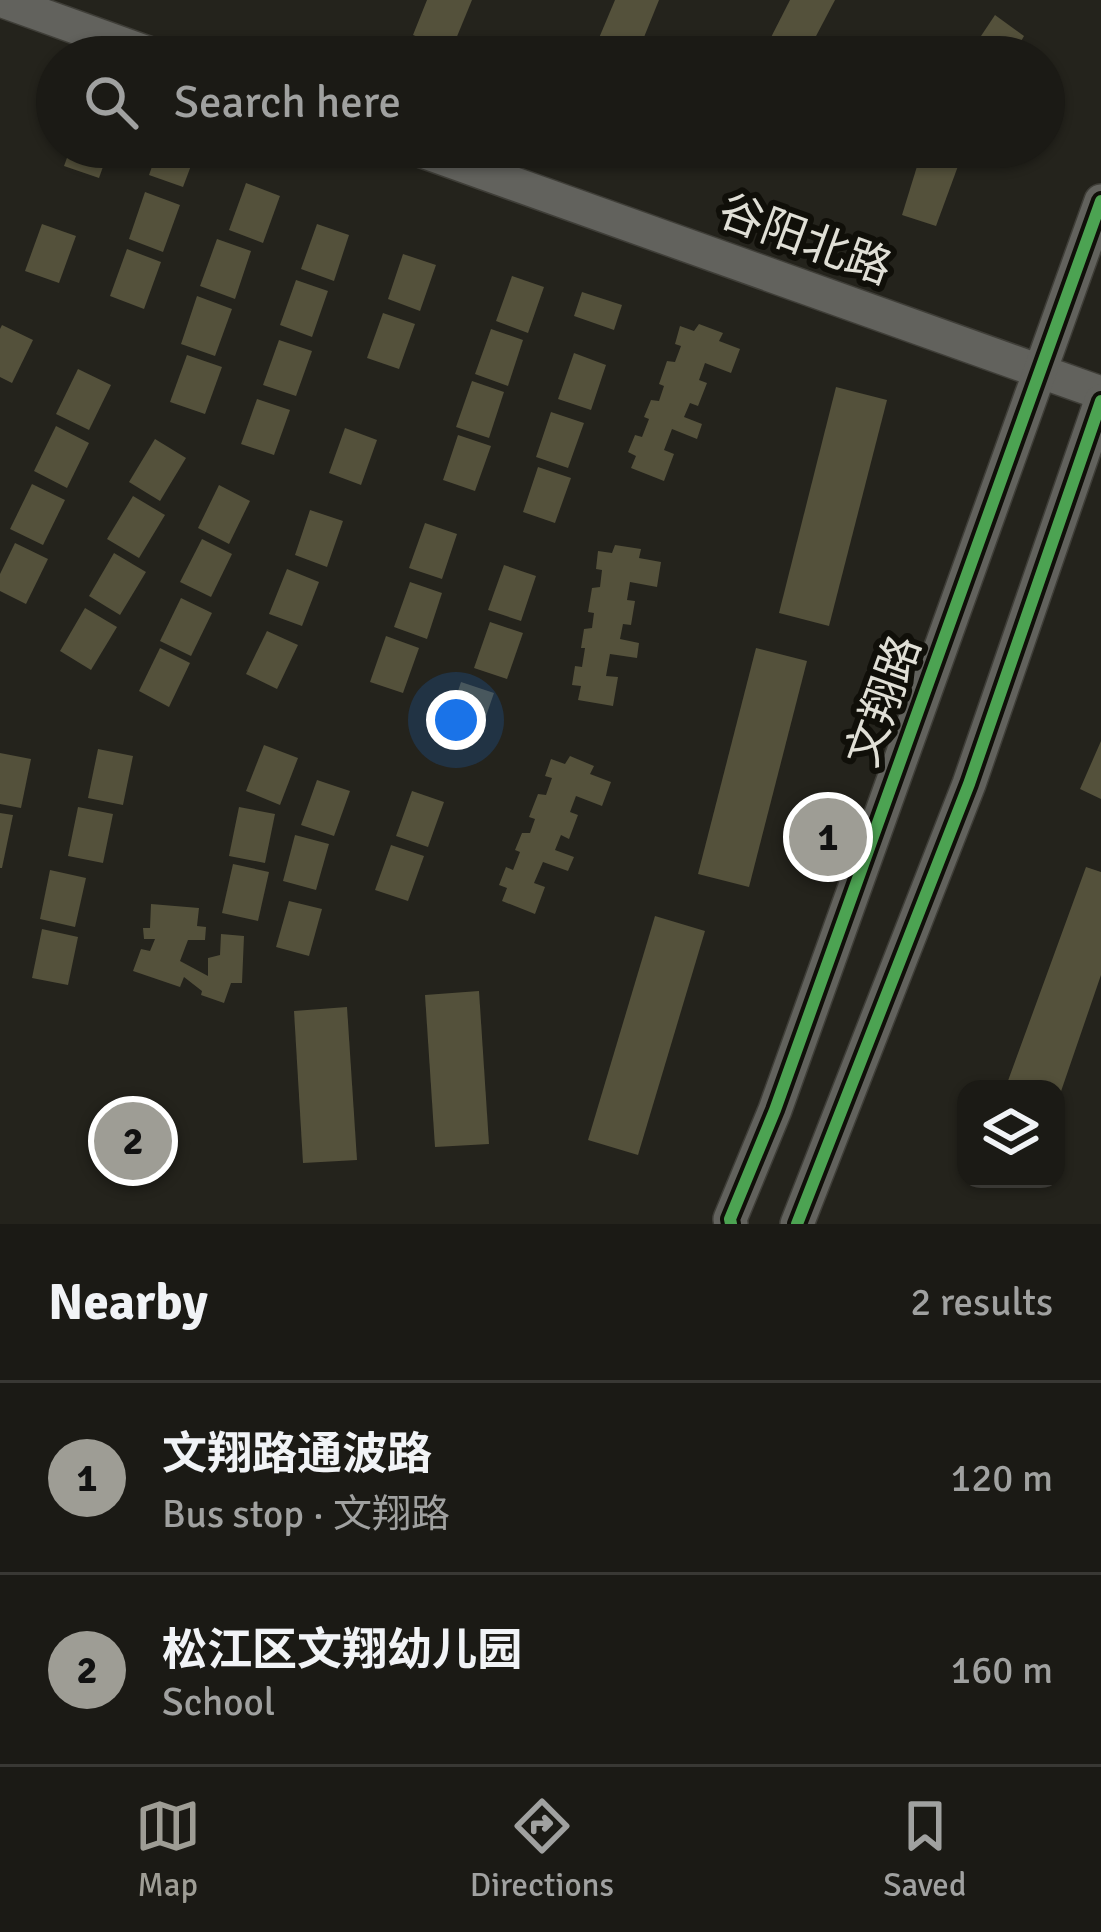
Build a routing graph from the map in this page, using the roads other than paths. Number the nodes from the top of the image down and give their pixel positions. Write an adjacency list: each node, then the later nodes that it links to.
1 (0, 0): 2 (main road)
2 (100, 36)
3 (470, 168): 5 (main road, 谷阳北路)
4 (1101, 201): 5 (main road, 文翔路)
5 (1042, 372): 6 (main road, 谷阳北路); 7 (main road, 文翔路)
6 (1101, 397): 8 (main road)
7 (731, 1224)
8 (797, 1224)

